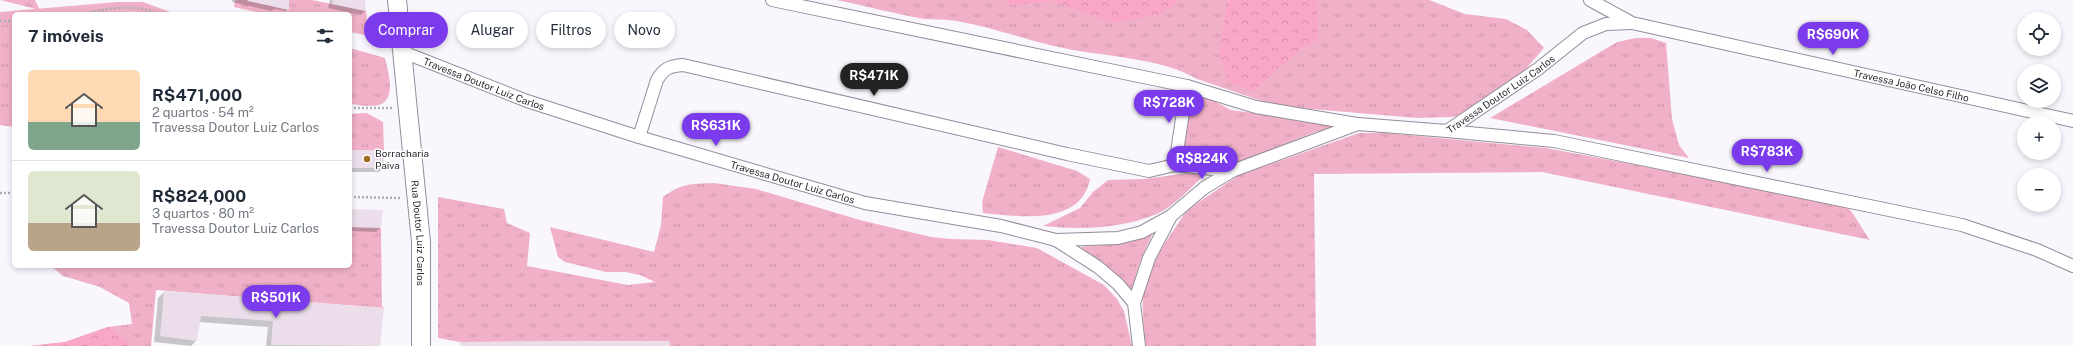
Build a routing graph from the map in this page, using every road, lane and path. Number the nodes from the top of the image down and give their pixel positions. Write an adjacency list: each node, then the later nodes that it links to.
1 (397, 0): 9 (main road, Rua Doutor Luiz Carlos)
2 (772, 0): 10 (street)
3 (1590, 0): 8 (street, Travessa João Celso Filho)
4 (93, 12): 5 (path)
5 (152, 12)
6 (0, 21): 7 (path)
7 (12, 21)
8 (1632, 23): 13 (street, Travessa João Celso Filho); 15 (street, Travessa Doutor Luiz Carlos)
9 (403, 52): 12 (main road, Rua Doutor Luiz Carlos); 16 (street, Travessa Doutor Luiz Carlos)
10 (1187, 86): 14 (street); 17 (street)
11 (352, 108): 12 (path)
12 (408, 108): 22 (main road, Rua Doutor Luiz Carlos)
13 (2073, 121)
14 (1358, 124): 15 (street, Travessa Doutor Luiz Carlos); 18 (street, Travessa Doutor Luiz Carlos)
15 (1447, 131): 25 (street)
16 (639, 137): 17 (street); 24 (street, Travessa Doutor Luiz Carlos)
17 (1175, 165): 18 (street)
18 (1232, 171): 23 (street, Travessa Doutor Luiz Carlos)
19 (0, 193): 20 (path)
20 (12, 193)
21 (352, 197): 22 (path)
22 (417, 198): 27 (main road, Rua Doutor Luiz Carlos)
23 (1171, 216): 24 (street); 26 (street)
24 (1056, 240): 26 (street)
25 (2073, 266)
26 (1134, 303): 28 (street)
27 (421, 346)
28 (1139, 346)

